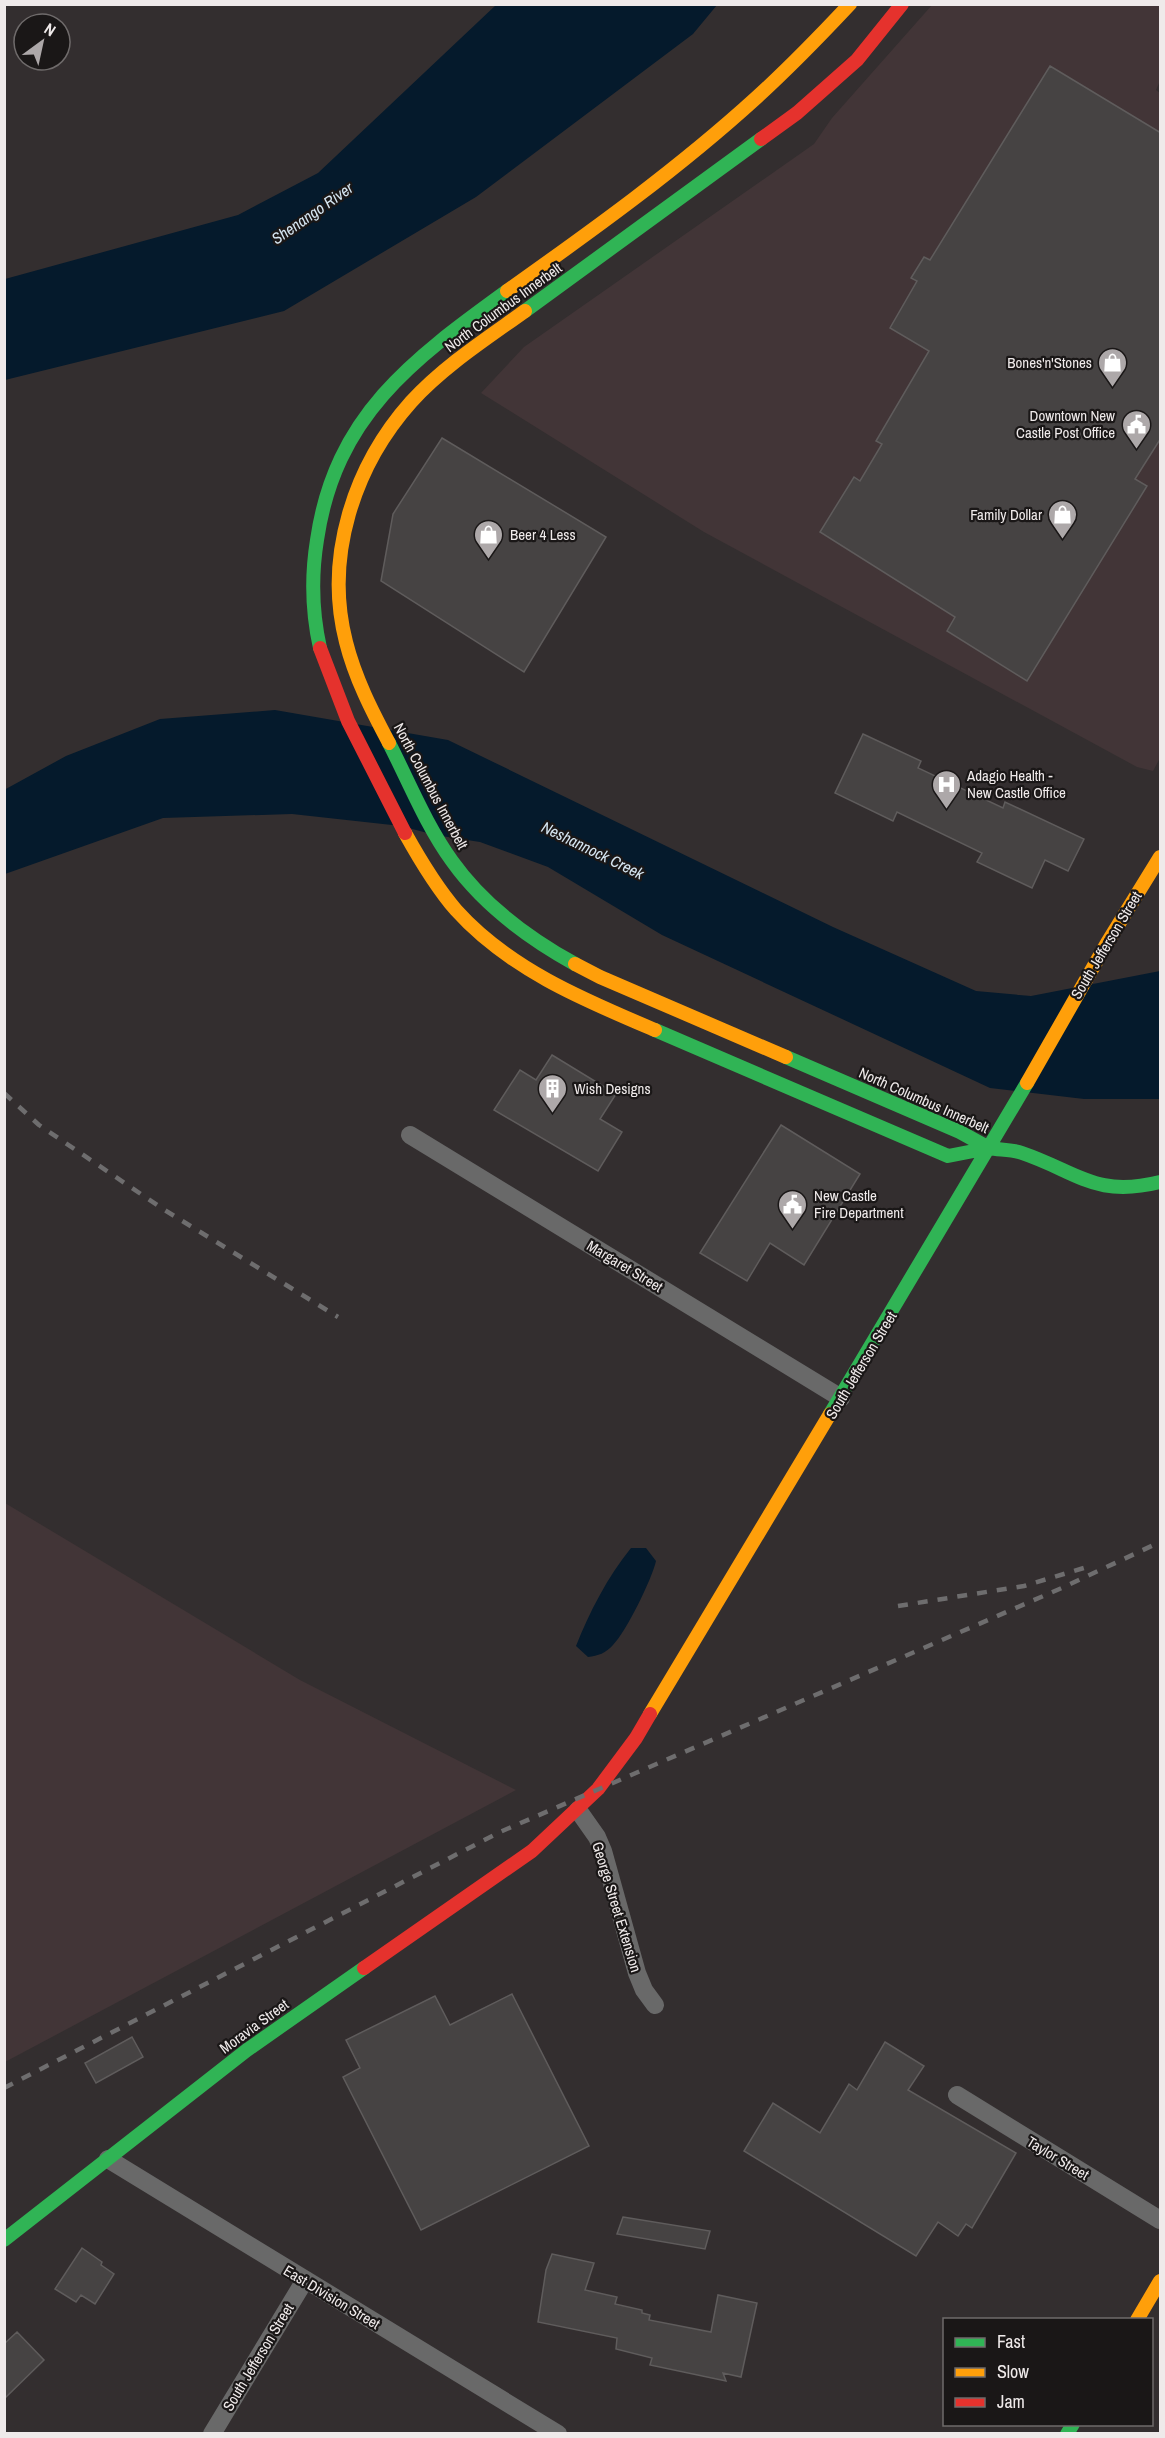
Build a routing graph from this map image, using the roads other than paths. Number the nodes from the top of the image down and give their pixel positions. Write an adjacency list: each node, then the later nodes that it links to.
1 (850, 4): 5 (main road, North Columbus Innerbelt)
2 (902, 4): 5 (main road, North Columbus Innerbelt)
3 (1161, 857): 5 (main road, South Jefferson Street)
4 (410, 1135): 7 (street, Margaret Street)
5 (989, 1148): 6 (main road); 7 (main road, South Jefferson Street)
6 (1161, 1182)
7 (842, 1398): 8 (main road, South Jefferson Street)
8 (578, 1810): 9 (main road, South Jefferson Street); 10 (street, George Street Extension)
9 (532, 1851): 12 (main road, Moravia Street)
10 (655, 2005)
11 (957, 2095): 13 (street, Taylor Street)
12 (108, 2159): 14 (main road, Moravia Street); 15 (street, East Division Street)
13 (1161, 2220)
14 (4, 2240)
15 (305, 2280): 18 (street, South Jefferson Street); 19 (street, East Division Street)
16 (1161, 2281): 17 (main road)
17 (1138, 2318)
18 (212, 2433)
19 (558, 2433)

